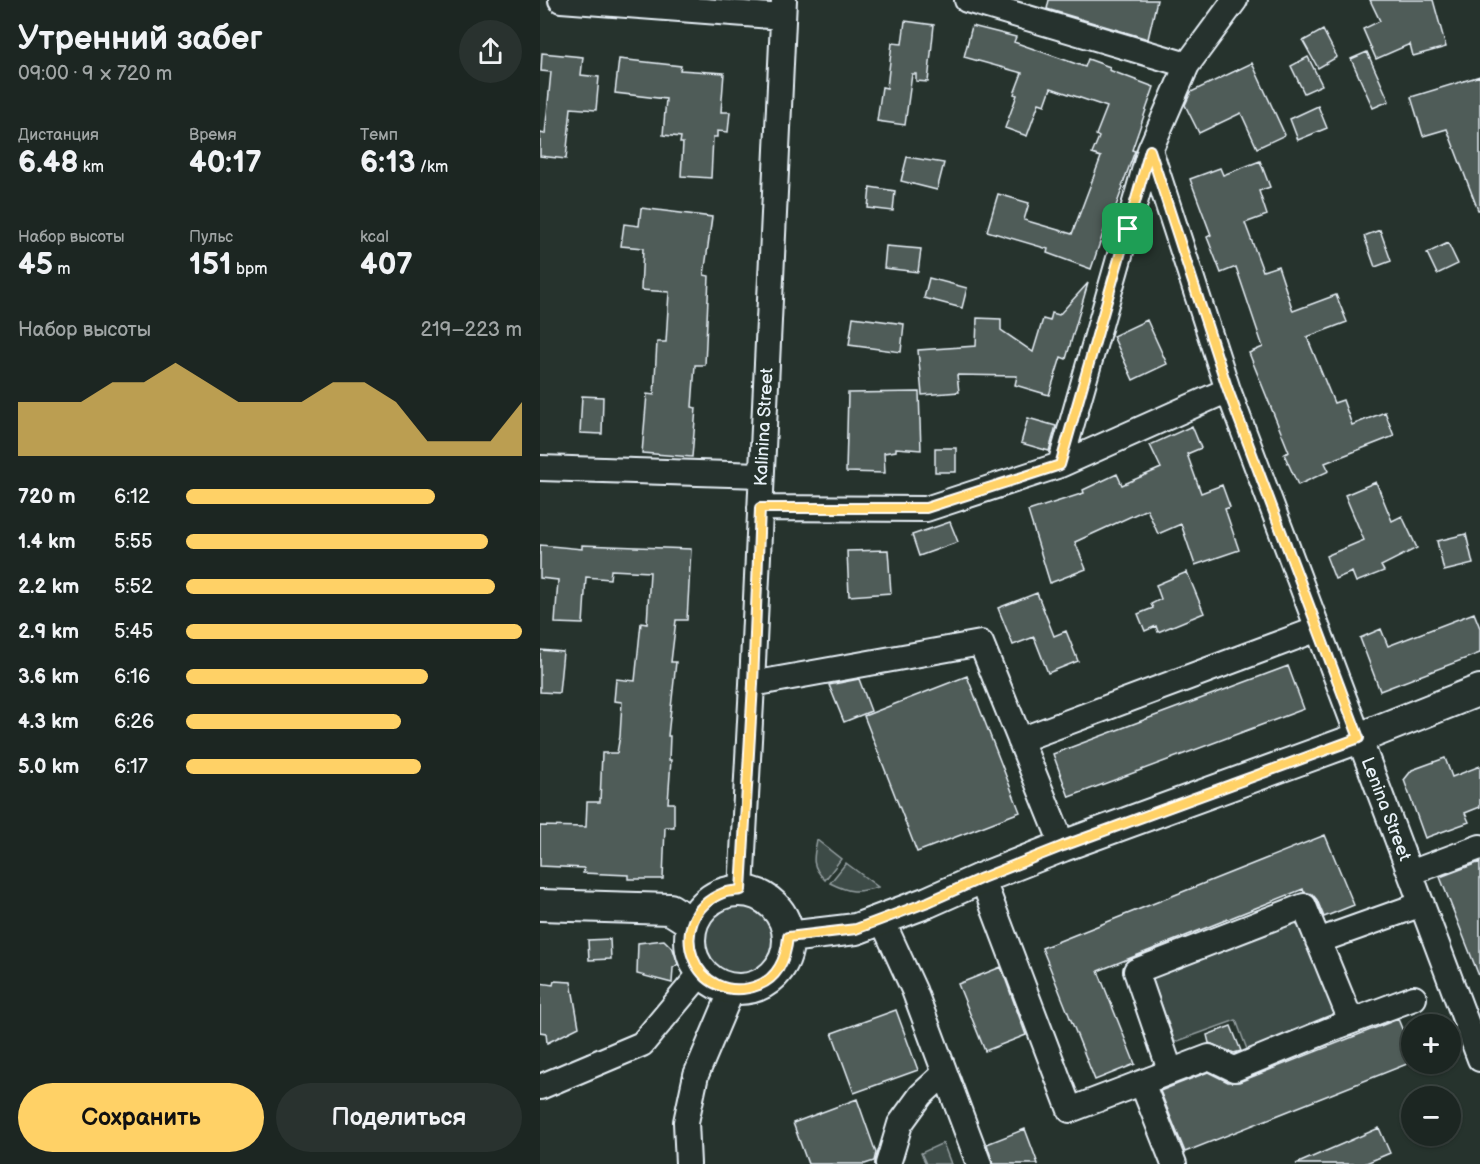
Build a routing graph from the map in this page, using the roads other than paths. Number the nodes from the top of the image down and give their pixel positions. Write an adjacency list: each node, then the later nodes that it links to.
1 (561, 0): 4 (street)
2 (967, 0): 5 (street)
3 (1235, 0): 5 (street)
4 (784, 8): 10 (street, Kalinina Street)
5 (1187, 65): 6 (street)
6 (1150, 150): 7 (street, Lenina Street); 8 (street)
7 (1228, 390): 8 (street); 12 (street, Lenina Street)
8 (1060, 465): 11 (street)
9 (540, 468): 10 (street)
10 (761, 475): 11 (street, Kalinina Street)
11 (760, 508): 13 (street, Kalinina Street)
12 (1318, 629): 15 (street, Lenina Street); 16 (street)
13 (753, 684): 16 (street); 21 (street, Kalinina Street)
14 (1480, 690): 15 (main road)
15 (1359, 738): 17 (main road); 19 (street, Lenina Street)
16 (1020, 740): 17 (street)
17 (1063, 846): 20 (main road)
18 (1480, 847): 19 (street)
19 (1410, 873): 22 (street, Lenina Street)
20 (982, 878): 24 (main road); 35 (street)
21 (741, 890): 25 (main road); 26 (main road)
22 (1422, 904): 27 (street); 32 (street, Lenina Street)
23 (540, 905): 25 (main road)
24 (882, 920): 26 (main road); 34 (street)
25 (692, 923): 28 (main road)
26 (788, 937): 29 (main road)
27 (1318, 941): 31 (street); 33 (street)
28 (701, 973): 29 (main road); 36 (street)
29 (732, 990): 37 (street)
30 (1414, 998): 31 (street)
31 (1351, 1021): 33 (street)
32 (1480, 1059)
33 (1170, 1070): 35 (street)
34 (945, 1073): 38 (street); 39 (street)
35 (1142, 1083): 40 (street)
36 (540, 1088)
37 (688, 1164)
38 (888, 1164)
39 (979, 1164)
40 (1174, 1164)

